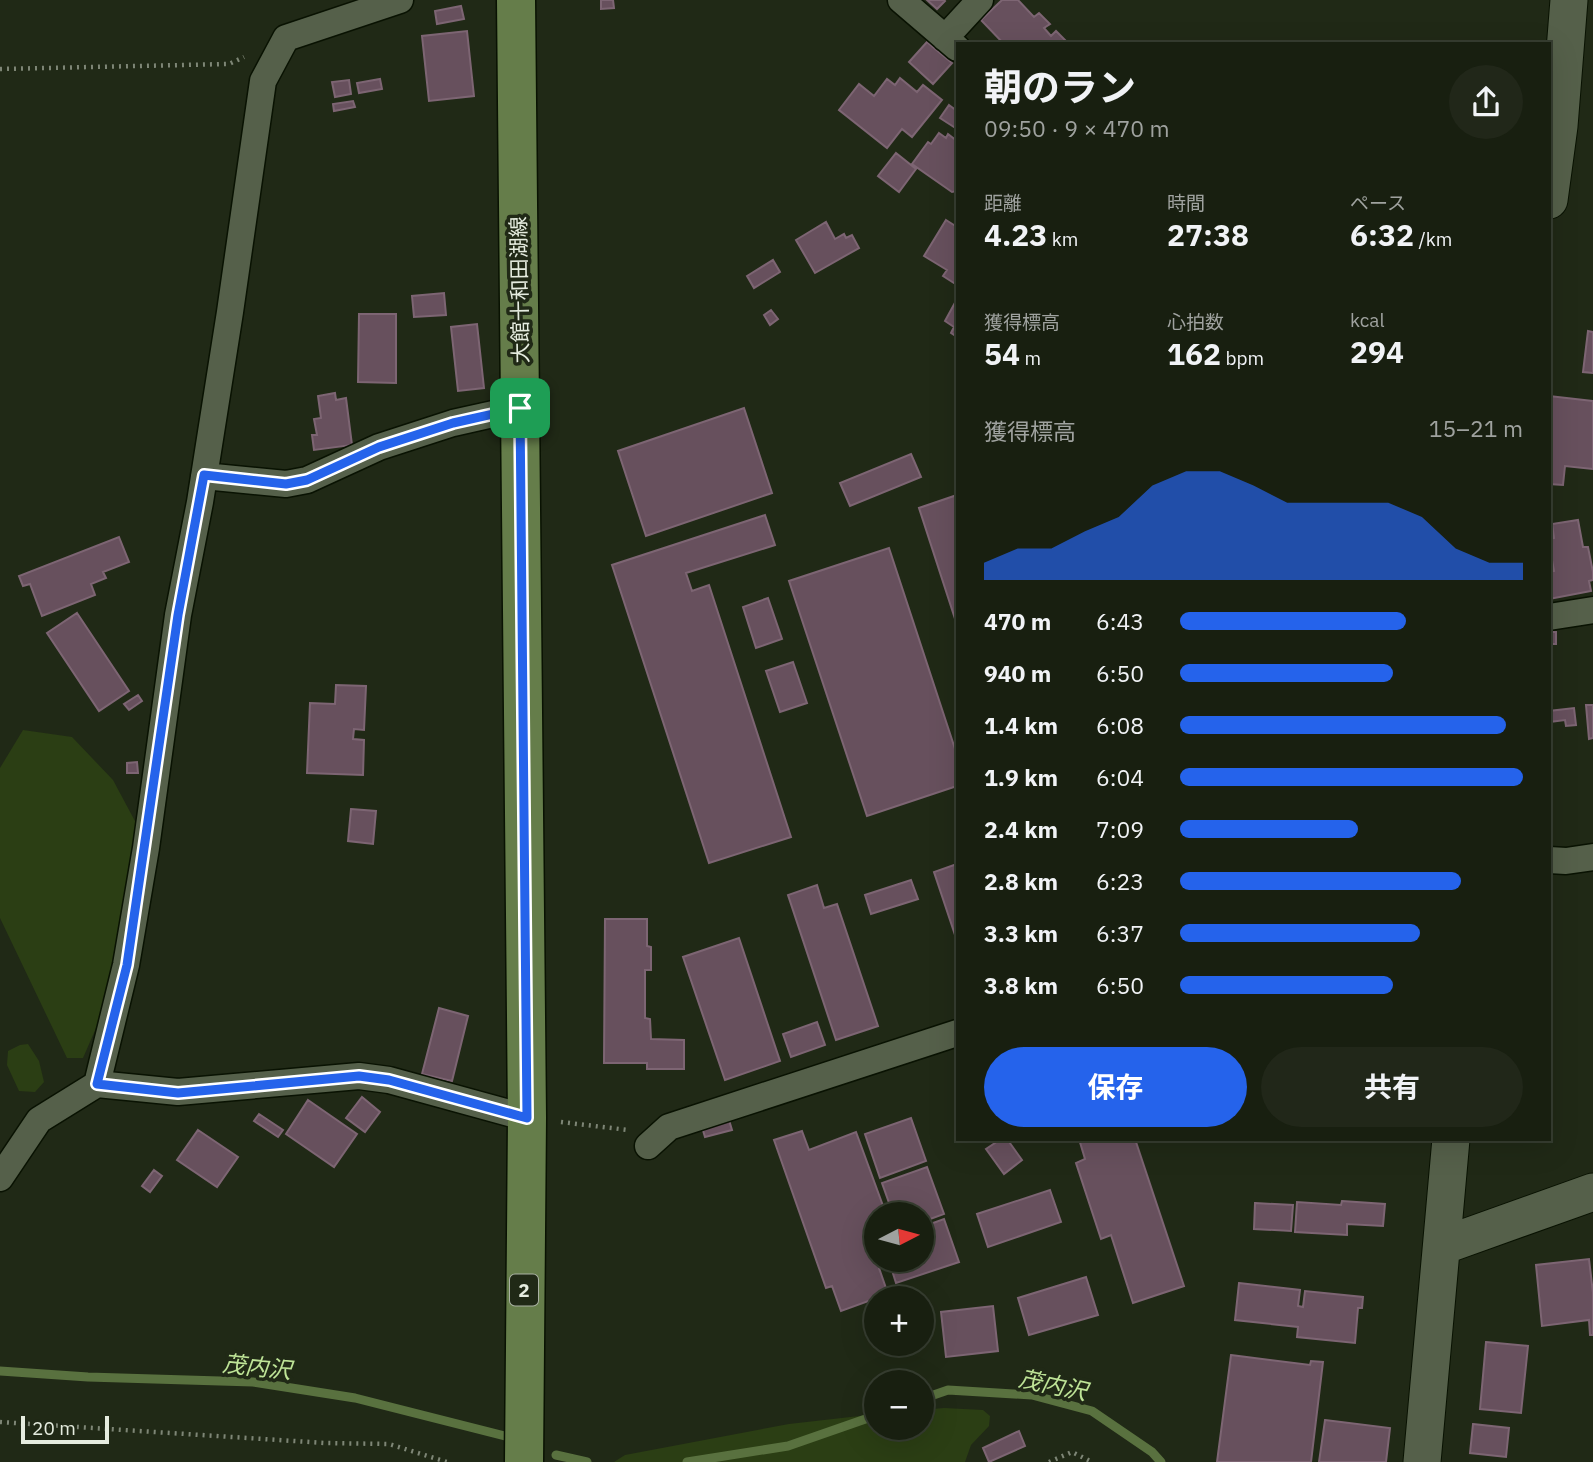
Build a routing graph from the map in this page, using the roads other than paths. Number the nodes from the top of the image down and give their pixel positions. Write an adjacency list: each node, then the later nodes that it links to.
1 (400, 0): 10 (street)
2 (516, 0): 9 (main road, 大館十和田湖線 / 2)
3 (901, 0): 6 (street)
4 (980, 0): 6 (street)
5 (1569, 0): 7 (street)
6 (951, 43)
7 (1555, 94): 8 (street)
8 (1551, 165)
9 (520, 408): 10 (street); 17 (main road, 大館十和田湖線 / 2)
10 (204, 475): 16 (street)
11 (1593, 610): 12 (street)
12 (1551, 617)
13 (1593, 858): 14 (street)
14 (1551, 860)
15 (956, 1033): 18 (street)
16 (97, 1084): 17 (street); 20 (street)
17 (527, 1118): 23 (main road, 大館十和田湖線 / 2)
18 (654, 1140)
19 (1451, 1141): 22 (street)
20 (0, 1178)
21 (1593, 1192): 22 (street)
22 (1442, 1246): 24 (street)
23 (524, 1462)
24 (1422, 1462)

